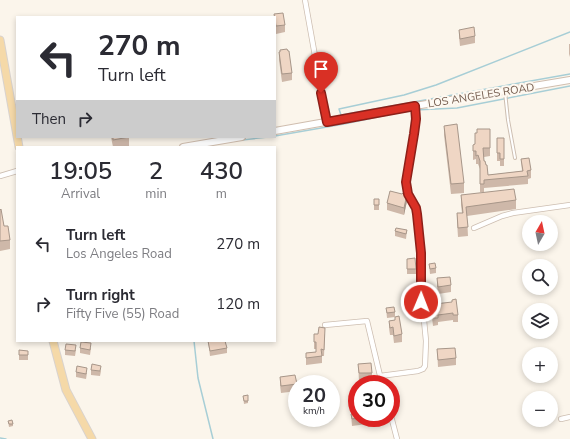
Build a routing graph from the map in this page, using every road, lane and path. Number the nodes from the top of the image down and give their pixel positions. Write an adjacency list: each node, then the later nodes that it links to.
1 (305, 0): 6 (street)
2 (0, 40): 7 (main road)
3 (570, 80): 4 (main road, LOS ANGELES ROAD)
4 (505, 91): 5 (main road, LOS ANGELES ROAD); 11 (lane)
5 (415, 106): 6 (main road, LOS ANGELES ROAD); 16 (street)
6 (327, 122): 8 (main road, LOS ANGELES ROAD)
7 (16, 130)
8 (276, 131)
9 (236, 138): 10 (main road)
10 (189, 146)
11 (515, 158)
12 (16, 172): 13 (street)
13 (0, 176)
14 (570, 205): 15 (street)
15 (474, 228)
16 (421, 302)
17 (423, 310): 21 (street)
18 (325, 325): 20 (street)
19 (53, 342): 25 (main road)
20 (380, 375)
21 (388, 375)
22 (570, 417): 23 (street)
23 (561, 418)
24 (394, 427): 26 (street)
25 (92, 439)
26 (397, 439)

